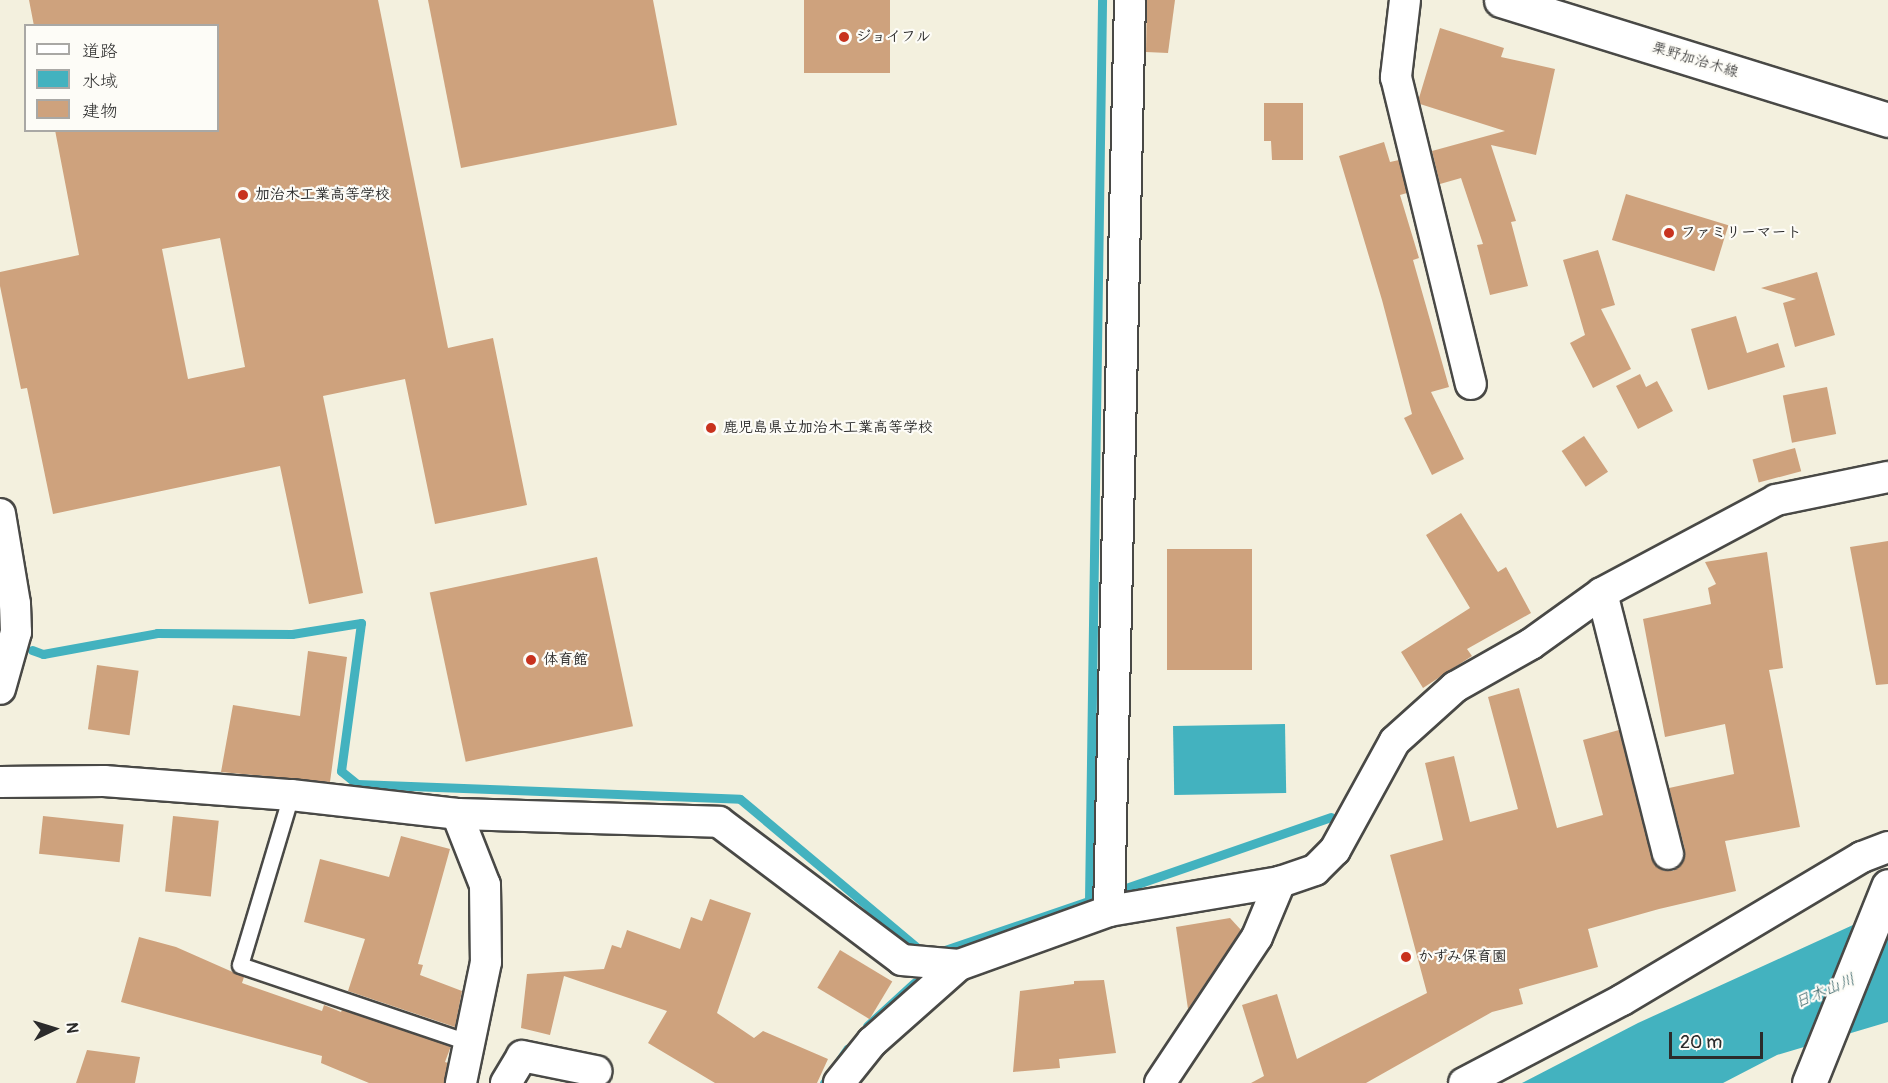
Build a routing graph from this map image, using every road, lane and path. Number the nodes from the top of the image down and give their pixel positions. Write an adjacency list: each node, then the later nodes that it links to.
1 (1130, 0): 17 (street)
2 (1405, 0): 5 (street)
3 (1501, 0): 4 (main road, 栗野加治木線)
4 (1888, 120)
5 (1471, 384)
6 (1888, 477): 8 (street)
7 (0, 514): 9 (street)
8 (1602, 593): 14 (street); 15 (street)
9 (0, 689)
10 (0, 782): 11 (street)
11 (291, 795): 12 (street); 19 (lane)
12 (457, 814): 18 (street); 19 (street)
13 (1888, 847): 25 (street)
14 (1668, 854)
15 (1280, 882): 17 (street); 24 (street)
16 (1888, 886): 26 (main road)
17 (1109, 911): 18 (street)
18 (959, 965): 23 (street)
19 (468, 1042): 21 (street)
20 (596, 1071): 22 (street)
21 (461, 1083)
22 (506, 1083)
23 (839, 1083)
24 (1160, 1083)
25 (1464, 1083)
26 (1809, 1083)

